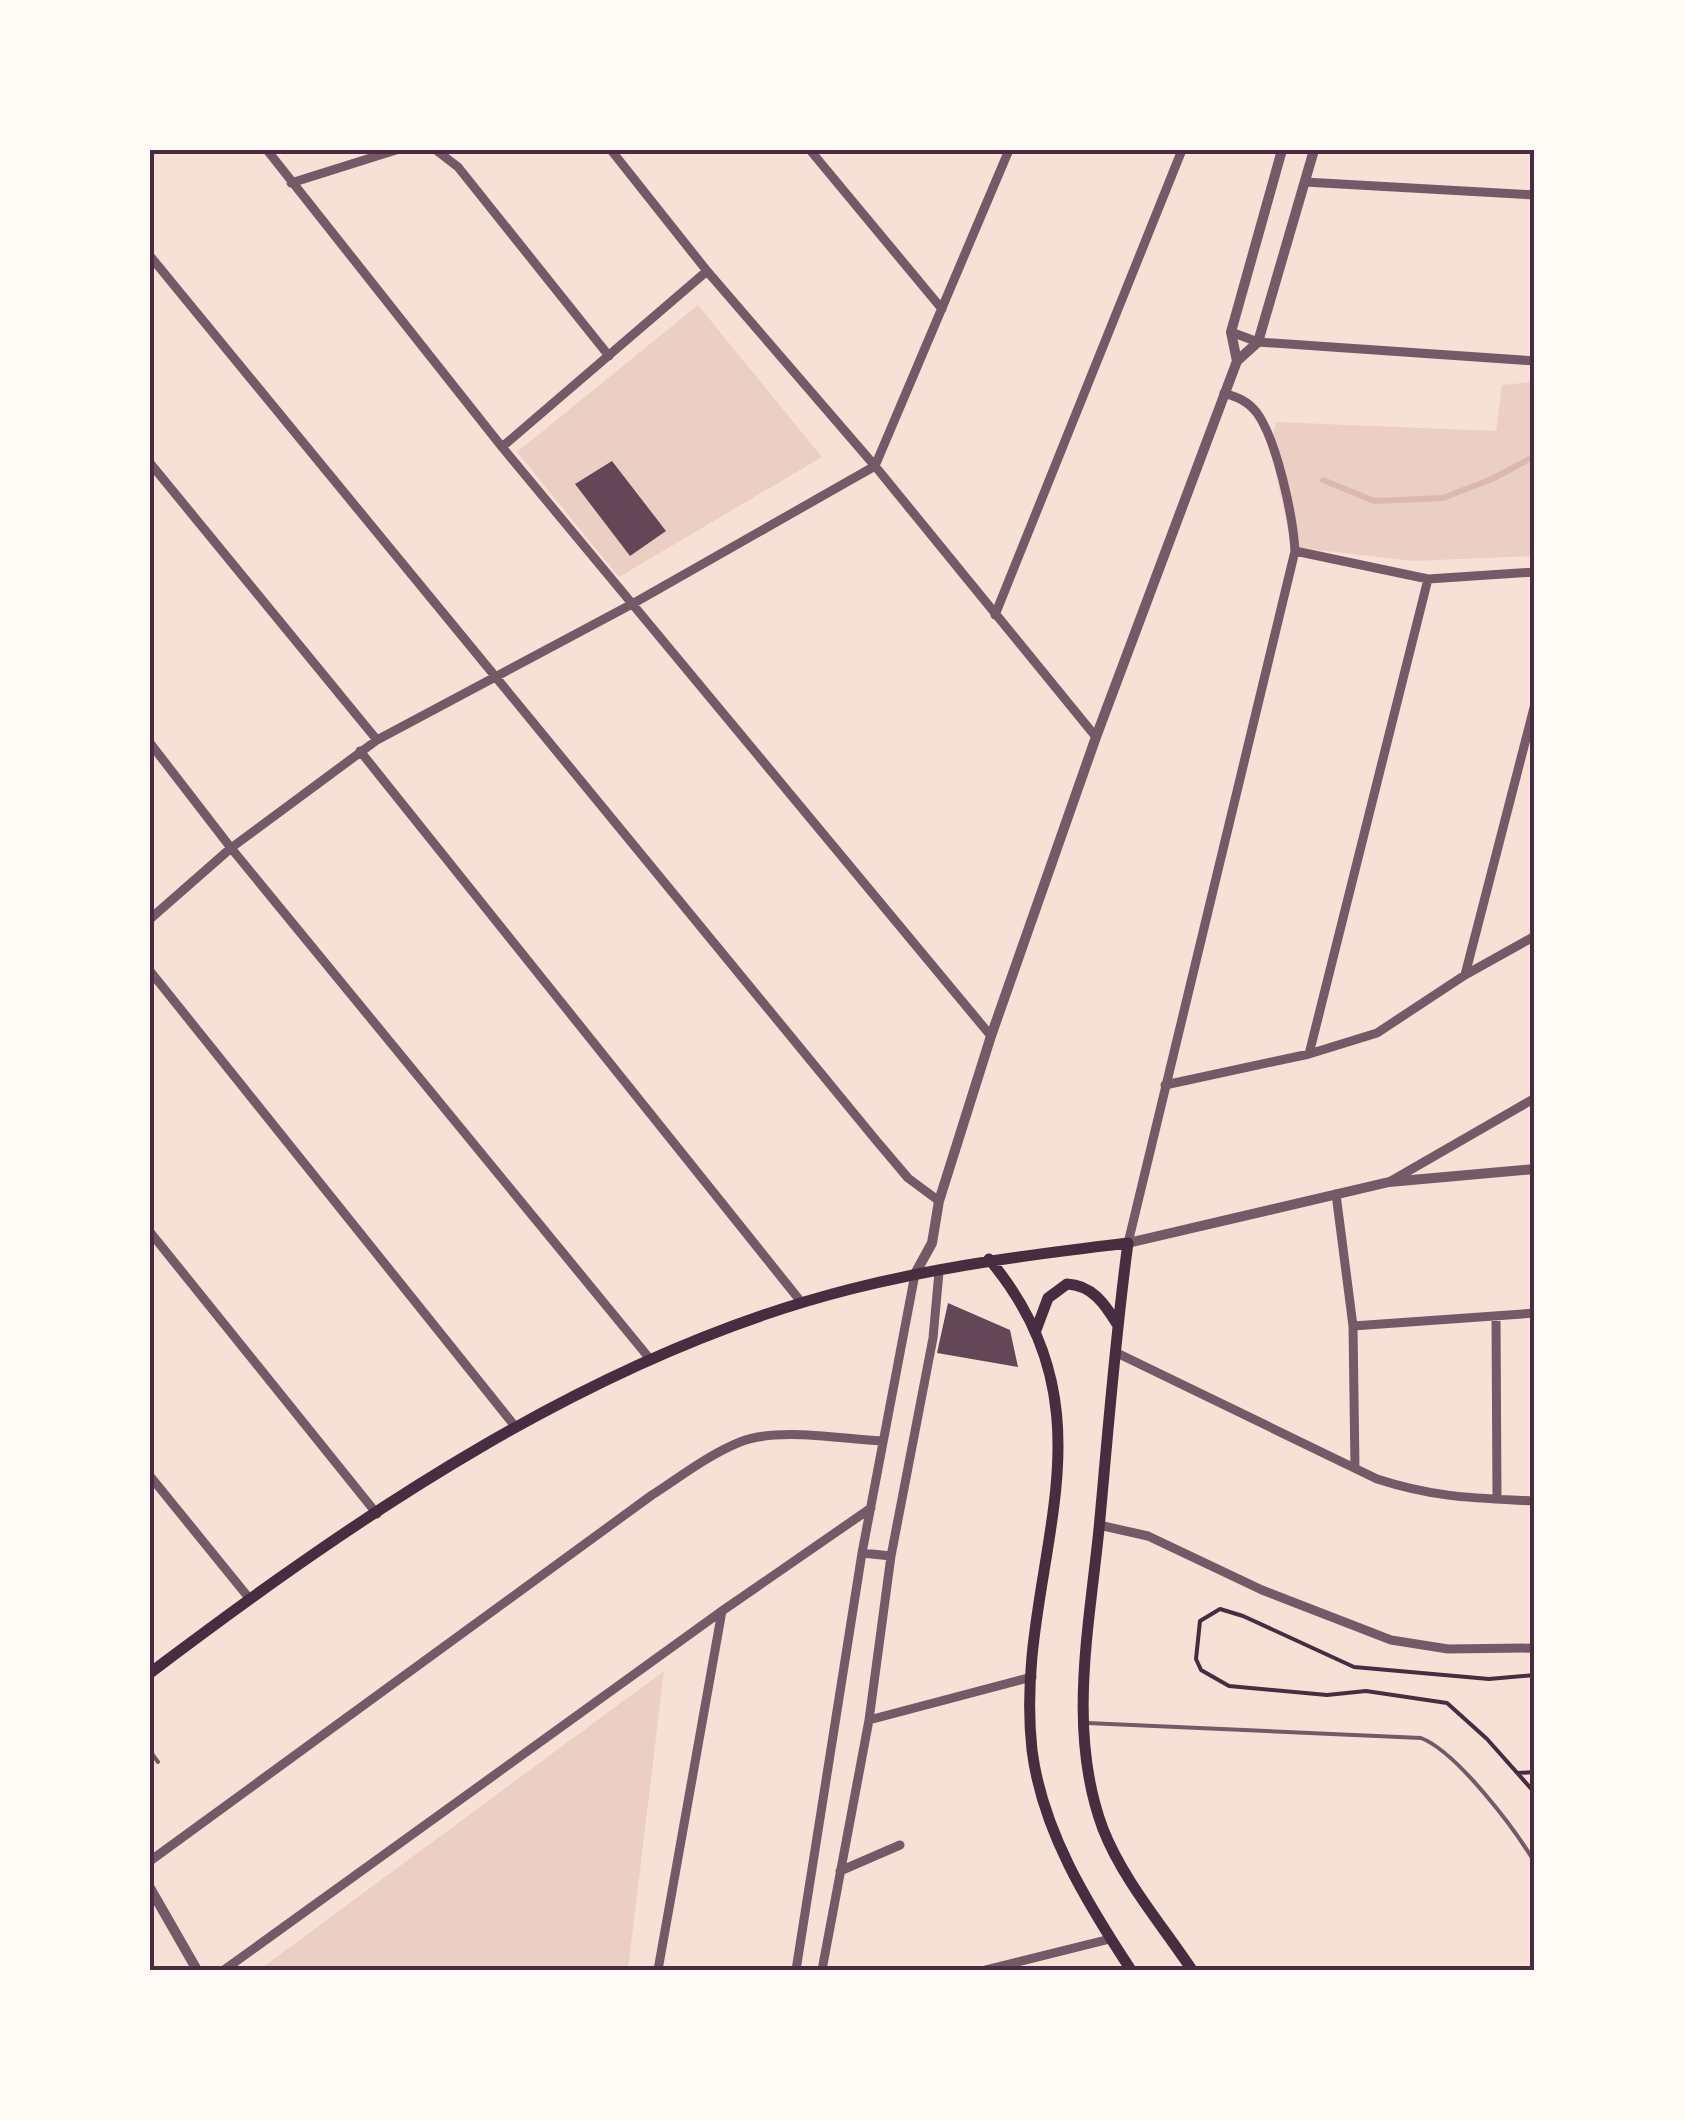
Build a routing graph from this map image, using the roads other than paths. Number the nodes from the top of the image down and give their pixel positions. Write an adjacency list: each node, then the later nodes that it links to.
1 (268, 150): 11 (street)
2 (396, 150): 11 (street)
3 (436, 150): 18 (street)
4 (610, 150): 14 (street)
5 (810, 150): 15 (street)
6 (1009, 150): 15 (street)
7 (1182, 150): 29 (street)
8 (1282, 150): 16 (street)
9 (1314, 150): 10 (street)
10 (1305, 182): 12 (street); 17 (street)
11 (290, 183): 22 (street)
12 (1535, 195)
13 (150, 256): 30 (street)
14 (708, 272): 18 (street); 24 (street)
15 (942, 309): 24 (street)
16 (1230, 332): 17 (street); 19 (street)
17 (1258, 342): 19 (street); 20 (street)
18 (609, 356): 22 (street)
19 (1237, 360): 21 (street)
20 (1535, 361)
21 (1224, 393): 25 (street); 32 (street)
22 (502, 447): 28 (street)
23 (150, 464): 33 (street)
24 (876, 466): 28 (street); 29 (street)
25 (1295, 551): 27 (street); 43 (street)
26 (1535, 572): 27 (street)
27 (1428, 579): 42 (street)
28 (634, 603): 30 (street); 41 (street)
29 (995, 615): 32 (street)
30 (493, 678): 33 (street); 48 (street)
31 (1535, 704): 40 (street)
32 (1096, 738): 41 (street)
33 (377, 740): 35 (street)
34 (150, 743): 36 (street)
35 (360, 751): 36 (street); 55 (street)
36 (231, 848): 37 (street); 62 (street)
37 (150, 919)
38 (1535, 936): 40 (street)
39 (150, 971): 63 (street)
40 (1465, 975): 42 (street)
41 (991, 1036): 48 (street)
42 (1309, 1054): 43 (street)
43 (1164, 1085): 51 (street)
44 (1535, 1098): 46 (street)
45 (1535, 1169): 46 (street)
46 (1389, 1182): 47 (street)
47 (1336, 1194): 51 (street); 59 (street)
48 (939, 1201): 50 (street)
49 (150, 1232): 70 (street)
50 (932, 1243): 53 (street); 54 (street)
51 (1128, 1243): 52 (main road); 58 (main road)
52 (988, 1259): 53 (main road); 60 (main road)
53 (940, 1272): 54 (main road); 73 (street)
54 (915, 1274): 55 (main road); 64 (street)
55 (802, 1303): 62 (main road)
56 (1535, 1314): 57 (street)
57 (1496, 1316): 59 (street); 67 (street)
58 (1117, 1324): 60 (main road); 61 (main road)
59 (1353, 1326): 65 (street)
60 (1036, 1330): 78 (main road)
61 (1116, 1353): 65 (street); 71 (main road)
62 (650, 1359): 63 (main road)
63 (514, 1426): 70 (main road)
64 (881, 1441): 69 (street); 84 (street)
65 (1354, 1468): 67 (street)
66 (150, 1476): 74 (street)
67 (1497, 1499): 68 (street)
68 (1535, 1500)
69 (872, 1508): 72 (street); 75 (street)
70 (377, 1514): 74 (main road)
71 (1099, 1525): 76 (street); 80 (main road)
72 (862, 1553): 73 (street); 92 (street)
73 (892, 1556): 79 (street)
74 (249, 1598): 77 (main road)
75 (722, 1611): 90 (street); 91 (street)
76 (1535, 1648)
77 (150, 1673)
78 (1032, 1677): 79 (street); 88 (main road)
79 (868, 1720): 86 (street)
80 (1083, 1723): 85 (lane); 96 (main road)
81 (150, 1750): 82 (lane)
82 (158, 1762)
83 (900, 1845): 86 (street)
84 (150, 1861)
85 (1535, 1862)
86 (840, 1871): 93 (street)
87 (150, 1888): 89 (street)
88 (1110, 1939): 94 (street); 95 (main road)
89 (197, 1970)
90 (224, 1970)
91 (658, 1970)
92 (796, 1970)
93 (822, 1970)
94 (985, 1970)
95 (1130, 1970)
96 (1192, 1970)

